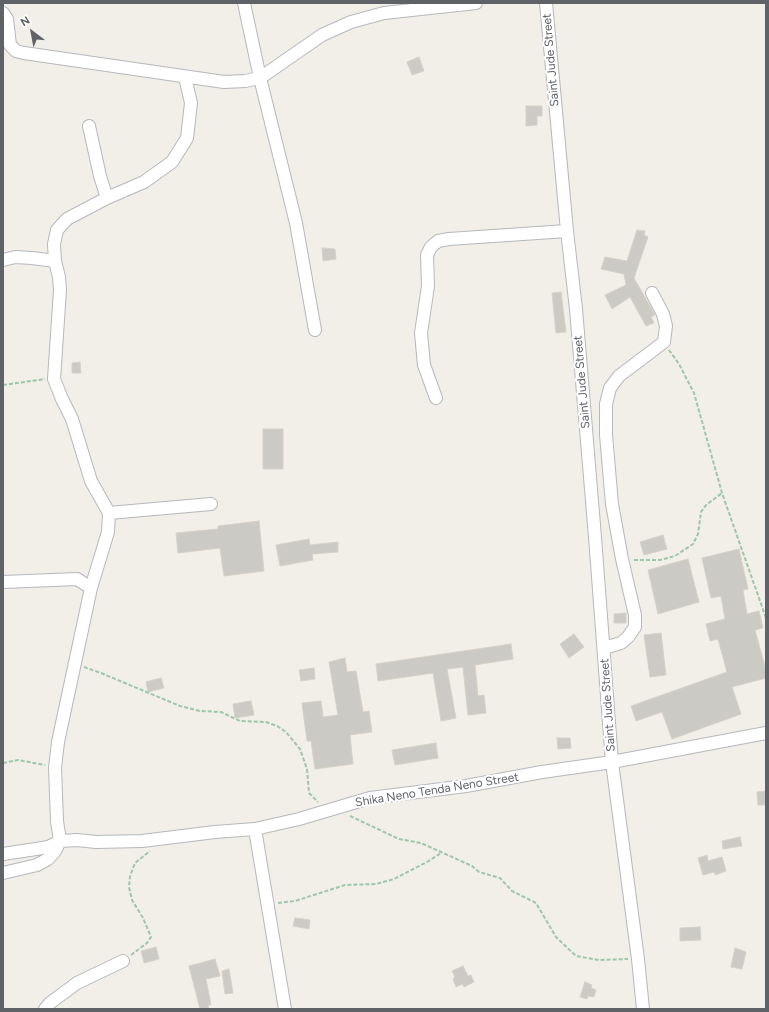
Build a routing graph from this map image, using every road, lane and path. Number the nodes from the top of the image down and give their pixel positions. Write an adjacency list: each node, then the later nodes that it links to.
1 (5, 3): 5 (street)
2 (244, 3): 8 (street)
3 (476, 3): 8 (street)
4 (546, 3): 11 (street, Saint Jude Street)
5 (3, 9)
6 (3, 13): 7 (street)
7 (185, 77): 8 (street); 10 (street)
8 (260, 78): 15 (street)
9 (90, 126): 10 (street)
10 (107, 198): 13 (street)
11 (567, 231): 19 (street); 27 (street, Saint Jude Street)
12 (3, 260): 13 (street)
13 (54, 260): 17 (street)
14 (652, 293): 16 (street)
15 (314, 330)
16 (664, 342): 20 (path); 23 (street)
17 (54, 378): 18 (path); 22 (street)
18 (3, 385)
19 (436, 398)
20 (722, 493): 23 (path); 26 (path)
21 (211, 504): 22 (street)
22 (109, 513): 25 (street)
23 (622, 559): 27 (street)
24 (3, 582): 25 (street)
25 (91, 588): 28 (street)
26 (766, 618)
27 (604, 648): 30 (street, Saint Jude Street)
28 (75, 664): 32 (street); 33 (path)
29 (766, 733): 30 (street, Shika Neno Tenda Neno Street)
30 (612, 762): 34 (street, Shika Neno Tenda Neno Street); 43 (street, Saint Jude Street)
31 (3, 763): 32 (path)
32 (55, 768): 36 (street)
33 (319, 802)
34 (335, 808): 35 (street, Shika Neno Tenda Neno Street); 39 (path)
35 (255, 829): 36 (street, Shika Neno Tenda Neno Street); 42 (street)
36 (60, 840): 37 (street); 40 (street, Shika Neno Tenda Neno Street); 41 (street)
37 (3, 848)
38 (154, 848): 44 (path)
39 (441, 853): 42 (path); 43 (path)
40 (3, 854)
41 (3, 872)
42 (268, 904): 46 (street)
43 (638, 959): 47 (street, Saint Jude Street)
44 (123, 961): 45 (street)
45 (45, 1009)
46 (285, 1009)
47 (643, 1009)

